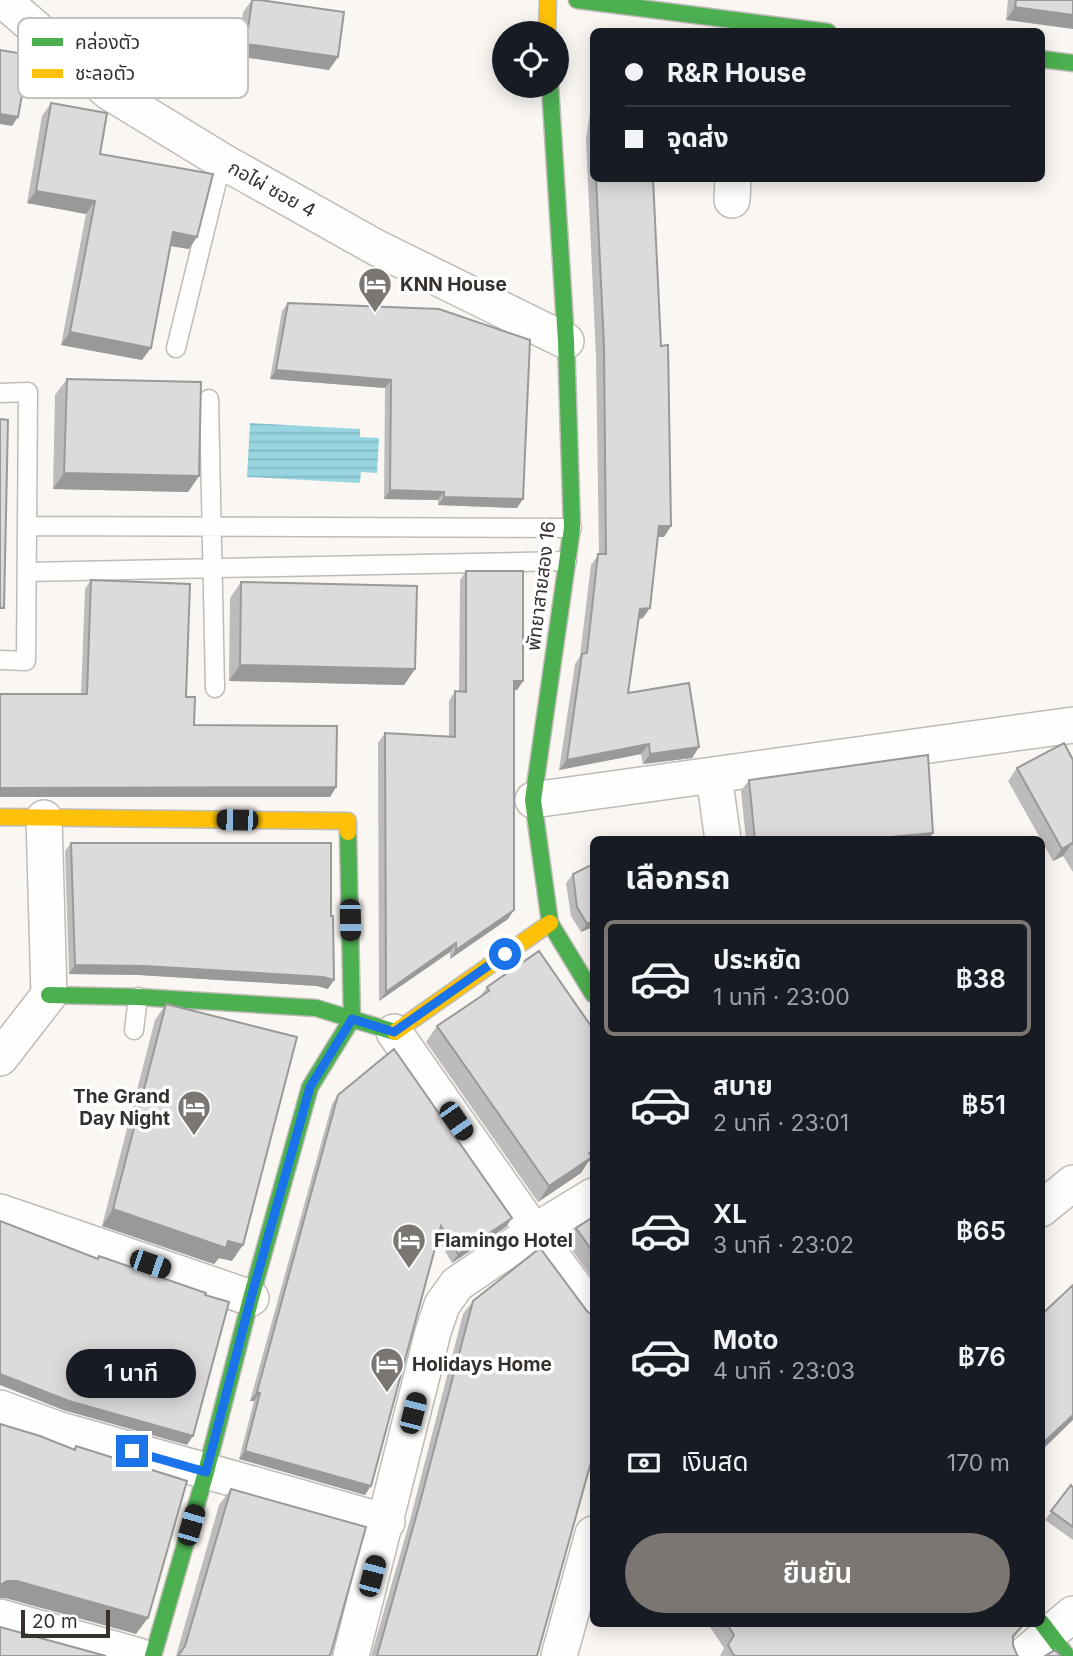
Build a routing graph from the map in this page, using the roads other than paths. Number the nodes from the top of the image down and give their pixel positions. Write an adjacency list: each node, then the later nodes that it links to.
1 (3, 0): 4 (street, กอไผ่ ซอย 4)
2 (548, 0): 5 (street)
3 (577, 0): 6 (street)
4 (24, 18)
5 (547, 21)
6 (744, 26): 7 (street)
7 (772, 28)
8 (1045, 60): 9 (street)
9 (1073, 63)
10 (119, 98): 12 (street, กอไผ่ ซอย 4)
11 (551, 98): 13 (street, พัทยาสายสอง 16)
12 (222, 161): 13 (street, กอไผ่ ซอย 4); 14 (lane)
13 (566, 341): 19 (street, พัทยาสายสอง 16)
14 (176, 348)
15 (0, 393): 17 (lane)
16 (209, 399): 18 (lane)
17 (27, 526): 18 (lane); 22 (lane)
18 (211, 526): 19 (lane); 21 (lane)
19 (572, 528): 20 (street, พัทยาสายสอง 16)
20 (567, 561): 21 (lane); 27 (street, พัทยาสายสอง 16)
21 (211, 568): 22 (lane); 24 (lane)
22 (27, 572): 23 (lane)
23 (0, 660)
24 (215, 688)
25 (1073, 725): 26 (street)
26 (714, 776): 27 (street); 30 (street)
27 (533, 800): 31 (street, พัทยาสายสอง 16)
28 (0, 817): 29 (street)
29 (44, 818): 33 (street); 35 (street)
30 (722, 836)
31 (550, 923): 32 (street, พัทยาสายสอง 16); 37 (street)
32 (590, 989)
33 (49, 995): 34 (street); 38 (street)
34 (138, 997): 35 (street); 36 (lane)
35 (352, 1019): 37 (street); 44 (street)
36 (134, 1030)
37 (394, 1032): 43 (street)
38 (0, 1058)
39 (1073, 1184): 41 (street)
40 (590, 1198): 43 (street)
41 (1045, 1206)
42 (0, 1212): 44 (street)
43 (534, 1232): 45 (street); 48 (street)
44 (251, 1298): 47 (street)
45 (590, 1308)
46 (0, 1408): 47 (street)
47 (206, 1472): 48 (street); 53 (street)
48 (387, 1522): 54 (street)
49 (590, 1545): 55 (street)
50 (0, 1617): 52 (street)
51 (1058, 1631): 56 (street)
52 (139, 1656)
53 (153, 1656)
54 (351, 1656)
55 (559, 1656)
56 (1023, 1656)

